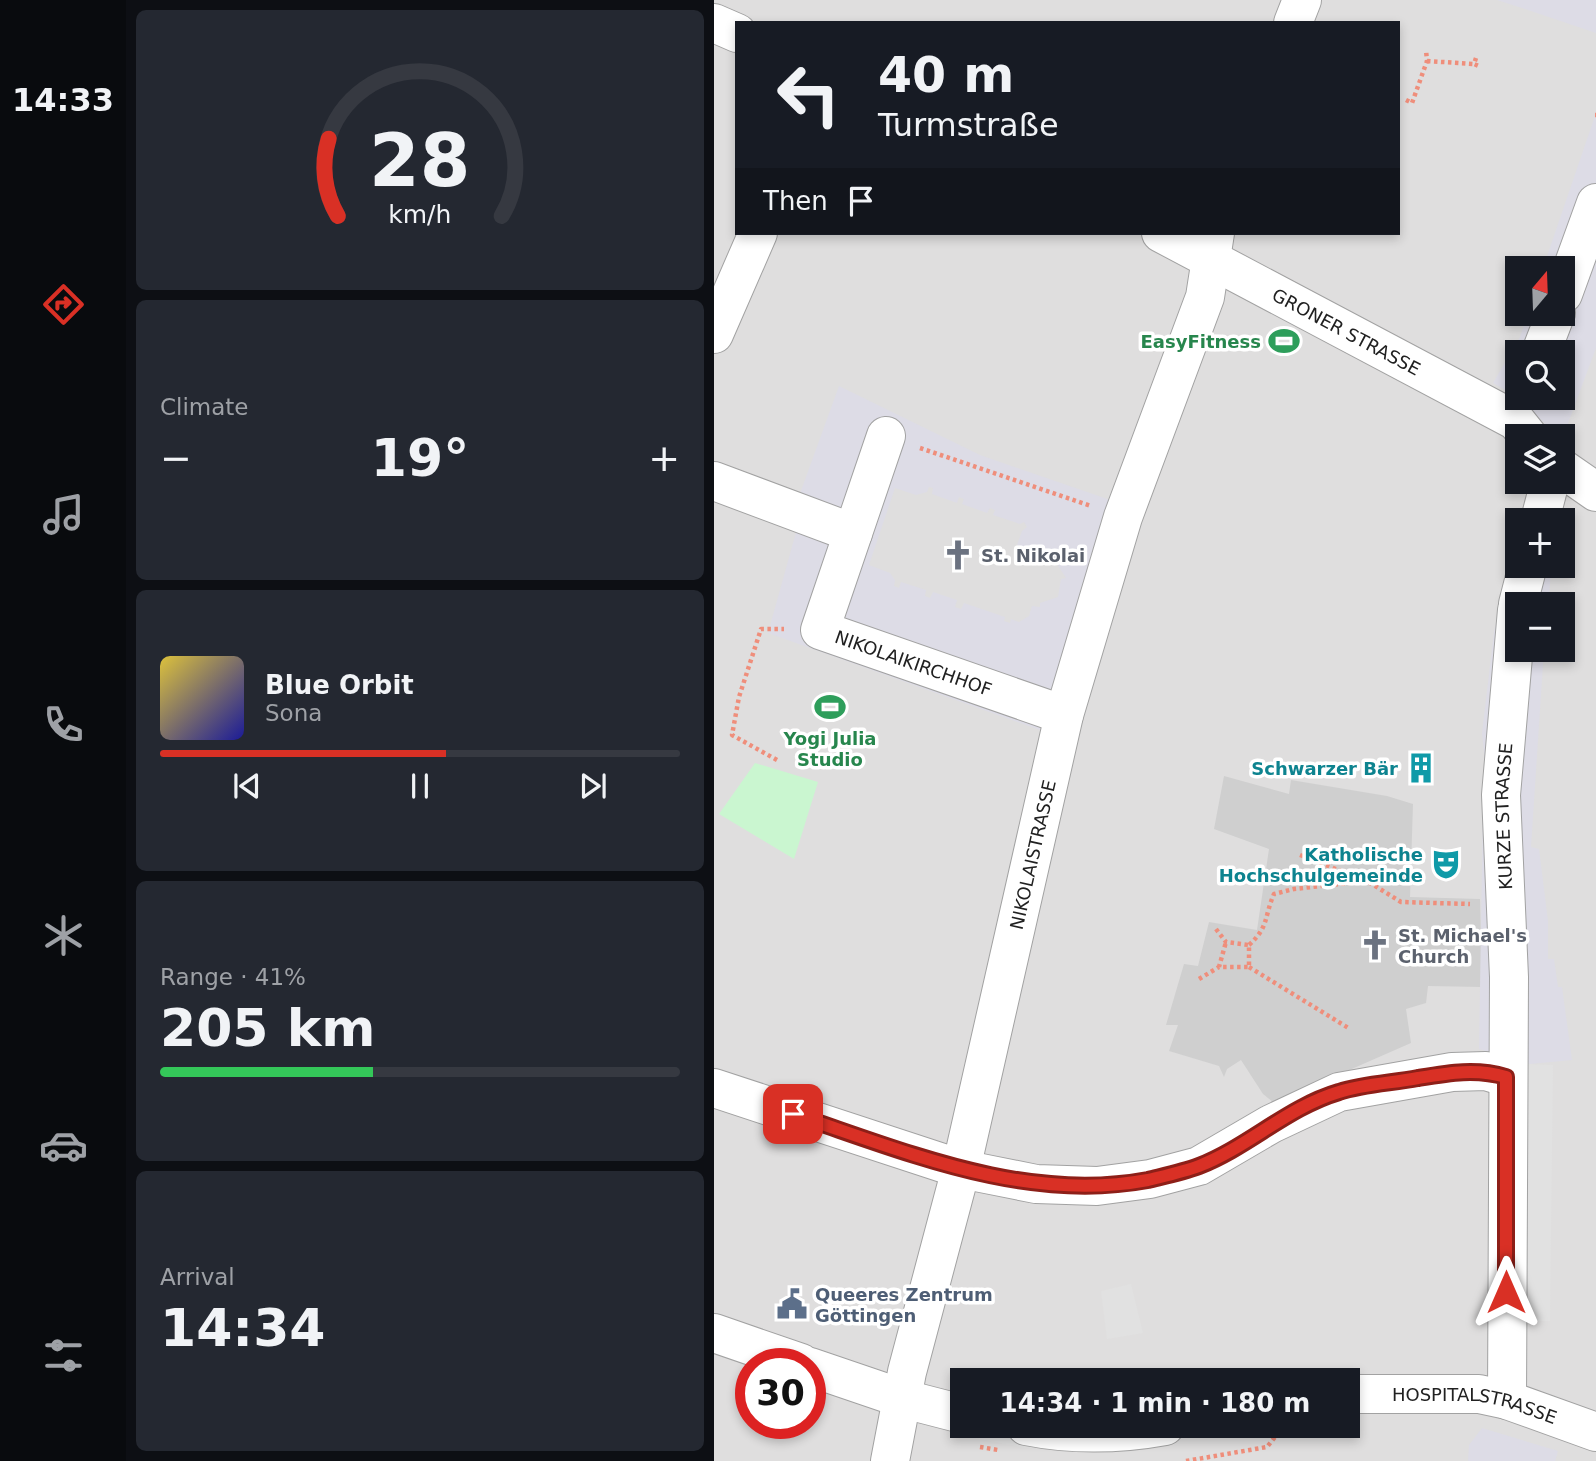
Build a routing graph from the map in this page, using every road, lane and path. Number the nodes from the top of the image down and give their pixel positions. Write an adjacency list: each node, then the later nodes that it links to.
1 (1302, 0): 2 (street)
2 (1294, 21)
3 (714, 23): 4 (street)
4 (735, 32)
5 (1426, 50): 6 (path)
6 (1427, 61): 7 (path); 8 (path)
7 (1481, 67)
8 (1406, 100)
9 (1596, 203): 13 (street)
10 (757, 235): 14 (street)
11 (1168, 235): 12 (street, GRONER STRASSE)
12 (1213, 247): 15 (street, GRONER STRASSE); 20 (street, NIKOLAISTRASSE)
13 (1575, 261)
14 (714, 334)
15 (1523, 418)
16 (886, 436): 20 (path); 21 (street, NIKOLAIKIRCHHOF)
17 (1575, 477): 19 (street)
18 (714, 481): 21 (street)
19 (1596, 492)
20 (1124, 517): 24 (street, NIKOLAISTRASSE)
21 (853, 533): 24 (street, NIKOLAIKIRCHHOF)
22 (761, 629): 25 (path)
23 (1512, 662): 28 (street, KURZE STRASSE)
24 (1064, 715): 38 (street, NIKOLAISTRASSE)
25 (777, 760)
26 (1300, 855): 27 (path)
27 (1367, 881): 28 (path); 31 (path)
28 (1506, 904): 36 (street, KURZE STRASSE)
29 (1216, 929): 30 (path)
30 (1226, 942): 31 (path); 32 (path)
31 (1249, 946): 33 (path)
32 (1219, 967): 33 (path); 34 (path)
33 (1249, 967): 35 (path)
34 (1199, 979)
35 (1350, 1029)
36 (1506, 1077): 38 (street); 44 (street, KURZE STRASSE)
37 (729, 1093): 38 (street)
38 (961, 1169): 43 (street, NIKOLAISTRASSE)
39 (714, 1333): 40 (street)
40 (758, 1348)
41 (826, 1372): 43 (street)
42 (1360, 1394): 44 (street, HOSPITALSTRASSE)
43 (904, 1399): 45 (street); 48 (street, NIKOLAISTRASSE)
44 (1507, 1400): 46 (street, HOSPITALSTRASSE)
45 (950, 1411)
46 (1596, 1432)
47 (1274, 1438): 49 (path)
48 (890, 1461)
49 (1186, 1461)

